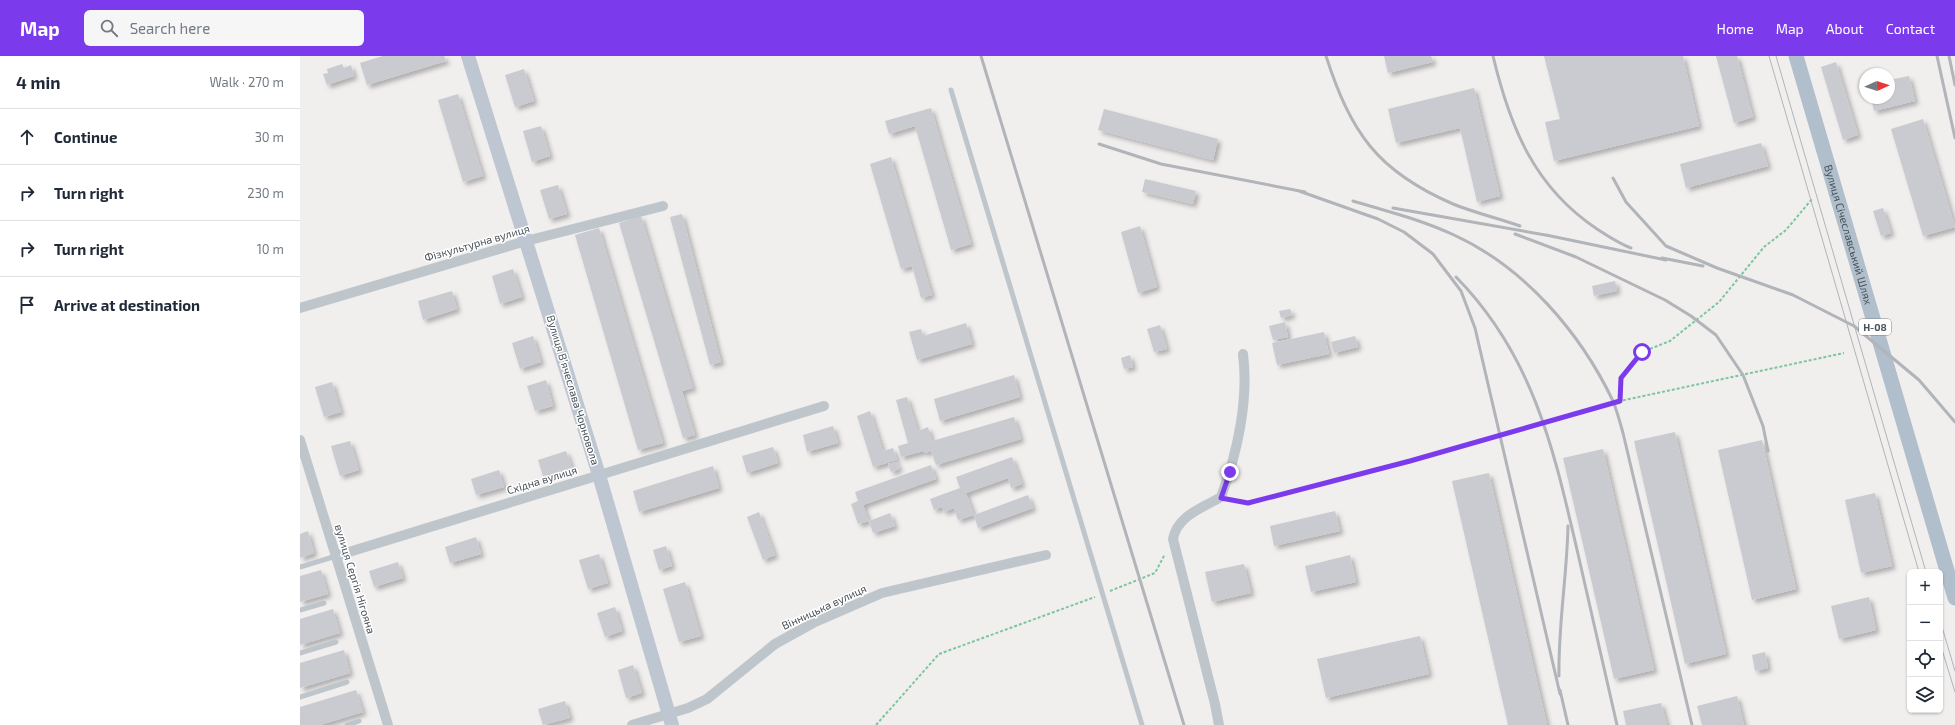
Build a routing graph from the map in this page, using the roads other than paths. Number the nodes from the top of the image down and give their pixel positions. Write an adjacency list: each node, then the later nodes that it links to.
1 (468, 56): 5 (street, Вулиця Вʼячеслава Чорновола)
2 (1796, 56): 14 (main road, Вулиця Січеславський Шлях / Н-08)
3 (951, 90): 26 (lane)
4 (662, 206): 5 (street, Фізкультурна вулиця)
5 (526, 241): 6 (street, Фізкультурна вулиця); 10 (street, Вулиця Вʼячеслава Чорновола)
6 (300, 308)
7 (1243, 354): 27 (street)
8 (824, 406): 10 (street, Східна вулиця)
9 (300, 440): 12 (street, вулиця Сергія Нігояна)
10 (599, 475): 12 (street, Східна вулиця); 21 (street, Вулиця Вʼячеслава Чорновола)
11 (1046, 555): 21 (street, Вінницька вулиця)
12 (336, 556): 13 (lane); 24 (street, вулиця Сергія Нігояна)
13 (300, 567)
14 (1955, 598)
15 (324, 603): 16 (lane)
16 (300, 610)
17 (336, 642): 18 (lane)
18 (300, 653)
19 (347, 682): 20 (lane)
20 (300, 697)
21 (670, 720): 25 (street, Вінницька вулиця)
22 (359, 721): 23 (lane)
23 (347, 725)
24 (388, 725)
25 (632, 725)
26 (1142, 725)
27 (1219, 725)

